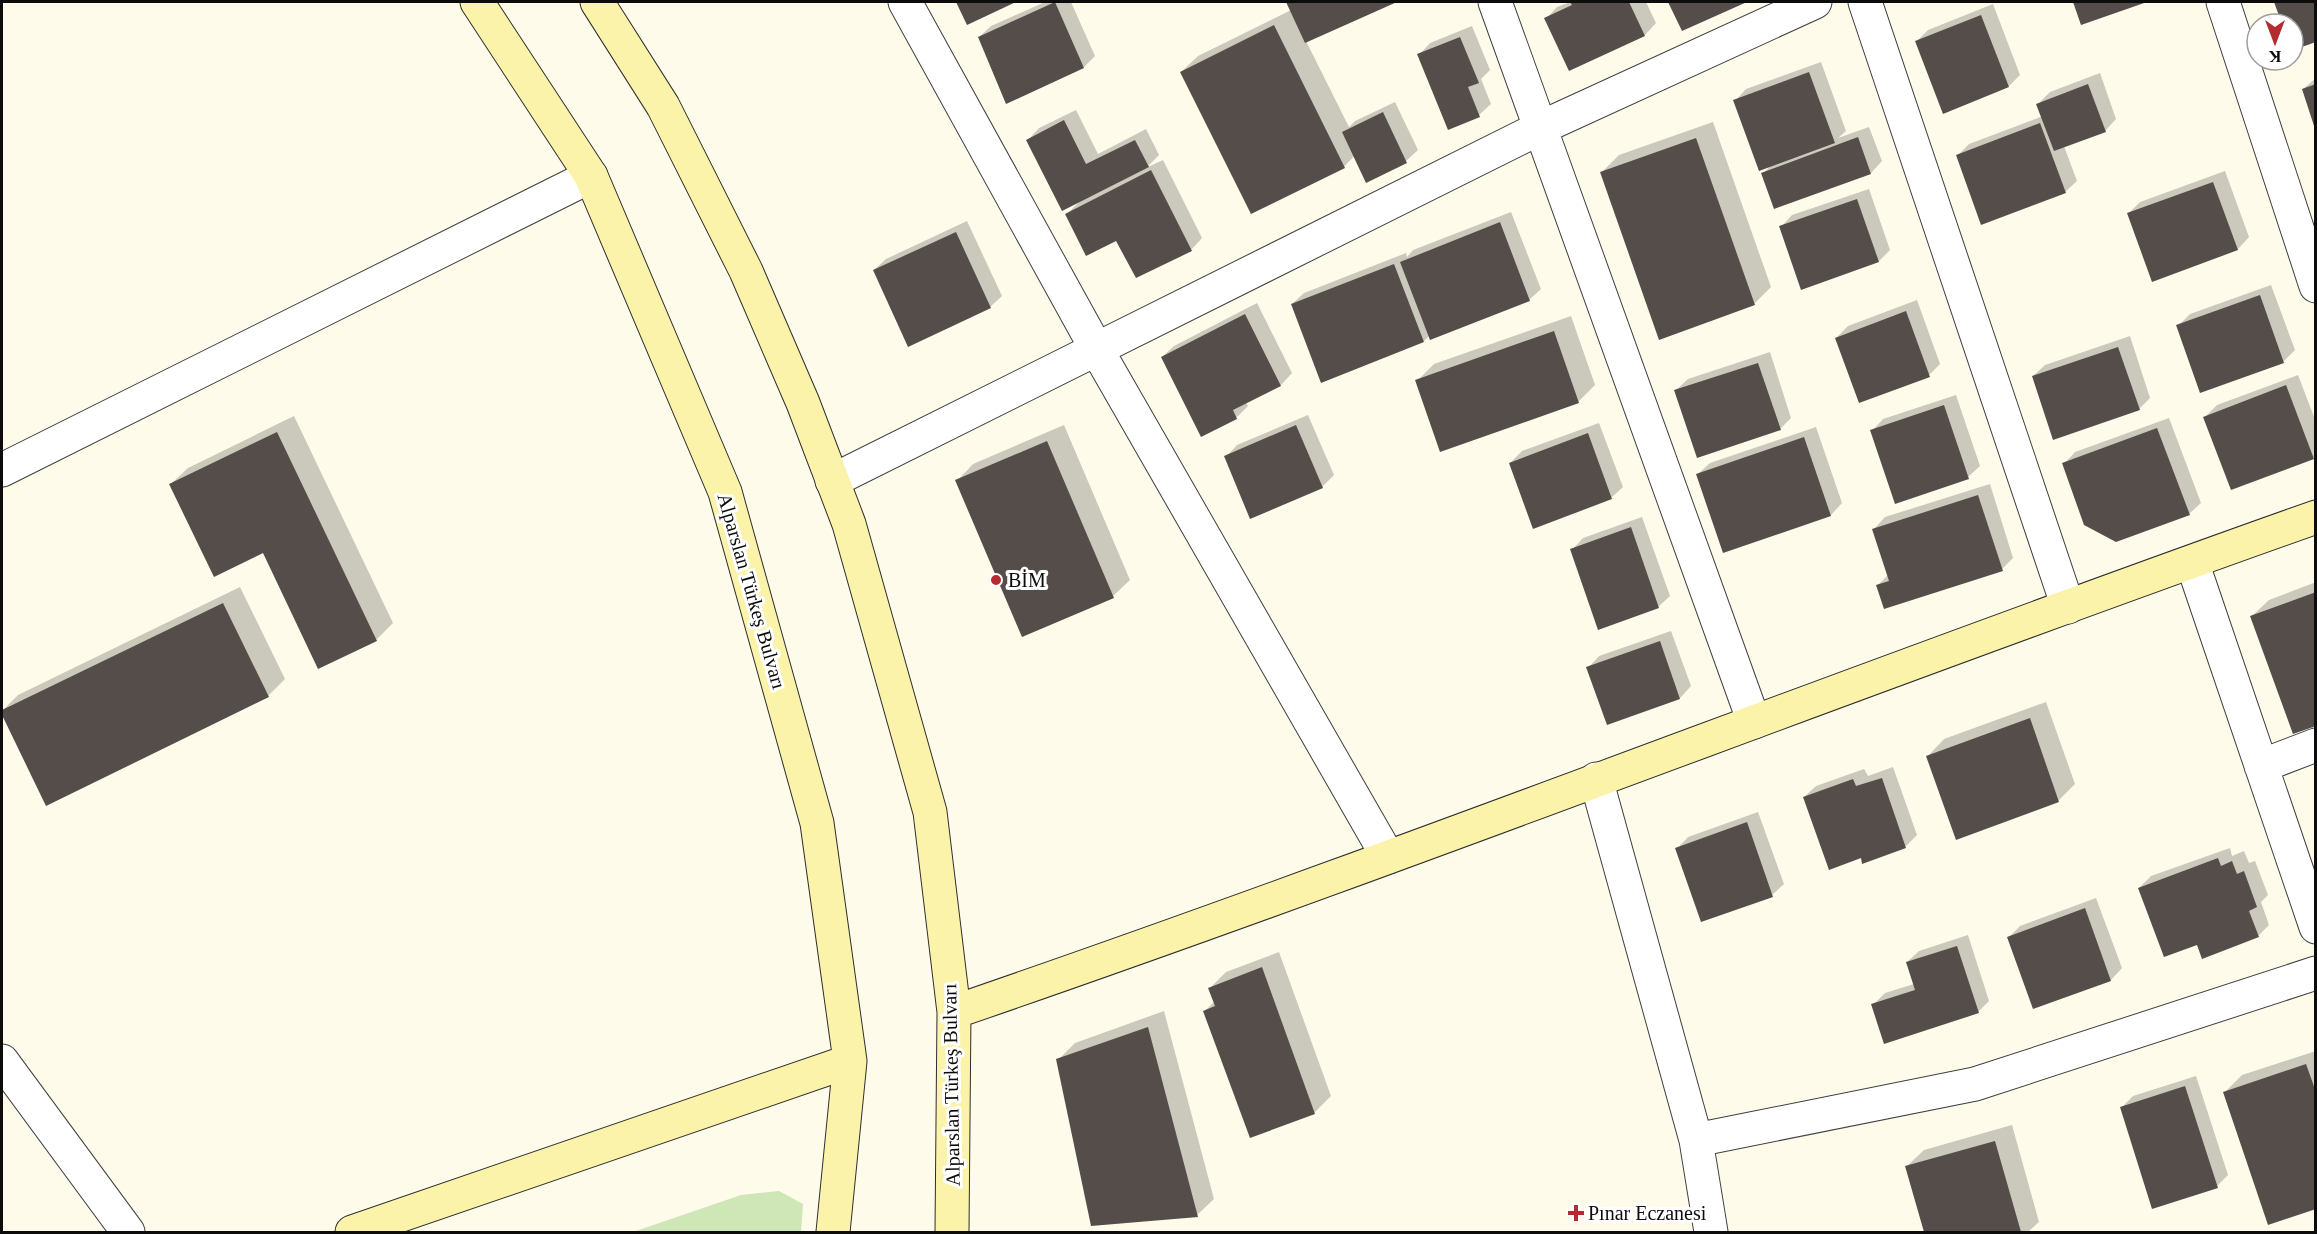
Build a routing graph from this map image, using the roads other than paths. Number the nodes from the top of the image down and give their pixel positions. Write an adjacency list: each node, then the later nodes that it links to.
1 (477, 2): 9 (main road, Alparslan Türkeş Bulvarı)
2 (597, 2): 13 (main road, Alparslan Türkeş Bulvarı)
3 (905, 2): 11 (street)
4 (1495, 2): 8 (street)
5 (1815, 2): 8 (street)
6 (1865, 2): 16 (street)
7 (2223, 2): 10 (street)
8 (1540, 128): 11 (street); 17 (street)
9 (591, 176): 12 (street); 26 (main road, Alparslan Türkeş Bulvarı)
10 (2316, 286)
11 (1097, 350): 13 (street); 21 (street)
12 (2, 470)
13 (832, 481): 24 (main road, Alparslan Türkeş Bulvarı)
14 (2316, 517): 15 (main road)
15 (2192, 561): 16 (main road); 19 (street)
16 (2068, 607): 17 (main road)
17 (1754, 722): 20 (main road)
18 (2316, 745): 19 (street)
19 (2261, 766): 22 (street)
20 (1596, 779): 21 (main road); 27 (street)
21 (1388, 857): 24 (main road)
22 (2316, 927)
23 (2316, 973): 27 (street)
24 (954, 1012): 31 (main road, Alparslan Türkeş Bulvarı)
25 (2, 1061): 28 (street)
26 (850, 1061): 29 (main road); 30 (main road, Alparslan Türkeş Bulvarı)
27 (1696, 1140): 32 (street)
28 (128, 1233)
29 (352, 1233)
30 (833, 1233)
31 (952, 1233)
32 (1712, 1233)

